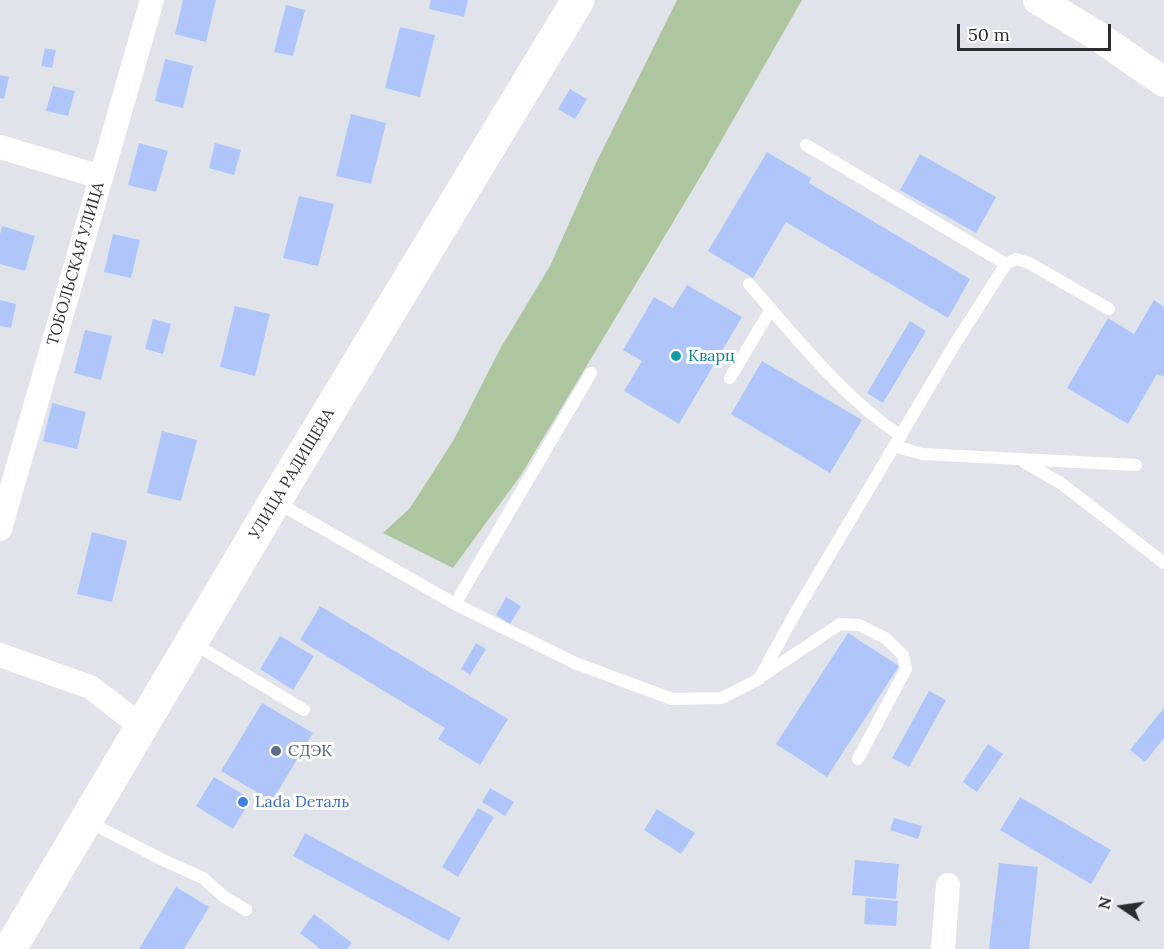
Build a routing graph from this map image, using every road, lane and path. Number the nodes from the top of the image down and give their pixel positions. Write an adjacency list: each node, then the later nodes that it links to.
1 (152, 0): 7 (street, ТОБОЛЬСКАЯ УЛИЦА)
2 (578, 0): 17 (main road, УЛИЦА РАДИЩЕВА)
3 (1038, 0): 4 (street)
4 (1164, 82)
5 (806, 145): 8 (lane)
6 (0, 147): 7 (street)
7 (101, 177): 18 (street, ТОБОЛЬСКАЯ УЛИЦА)
8 (1006, 264): 11 (lane); 14 (lane)
9 (749, 284): 10 (lane)
10 (771, 309): 13 (lane); 14 (lane)
11 (1108, 309)
12 (591, 374): 20 (lane)
13 (730, 378)
14 (897, 441): 15 (lane); 23 (lane)
15 (1020, 460): 16 (lane); 19 (lane)
16 (1136, 465)
17 (275, 501): 20 (lane); 21 (main road, УЛИЦА РАДИЩЕВА)
18 (0, 529)
19 (1164, 563)
20 (455, 604): 23 (lane)
21 (191, 642): 24 (lane); 25 (main road, УЛИЦА РАДИЩЕВА)
22 (0, 655): 25 (street)
23 (759, 679): 26 (lane)
24 (304, 710)
25 (141, 726): 27 (main road, УЛИЦА РАДИЩЕВА)
26 (858, 759)
27 (86, 820): 29 (lane); 30 (main road, УЛИЦА РАДИЩЕВА)
28 (948, 885): 31 (street)
29 (246, 910)
30 (9, 949)
31 (943, 949)

